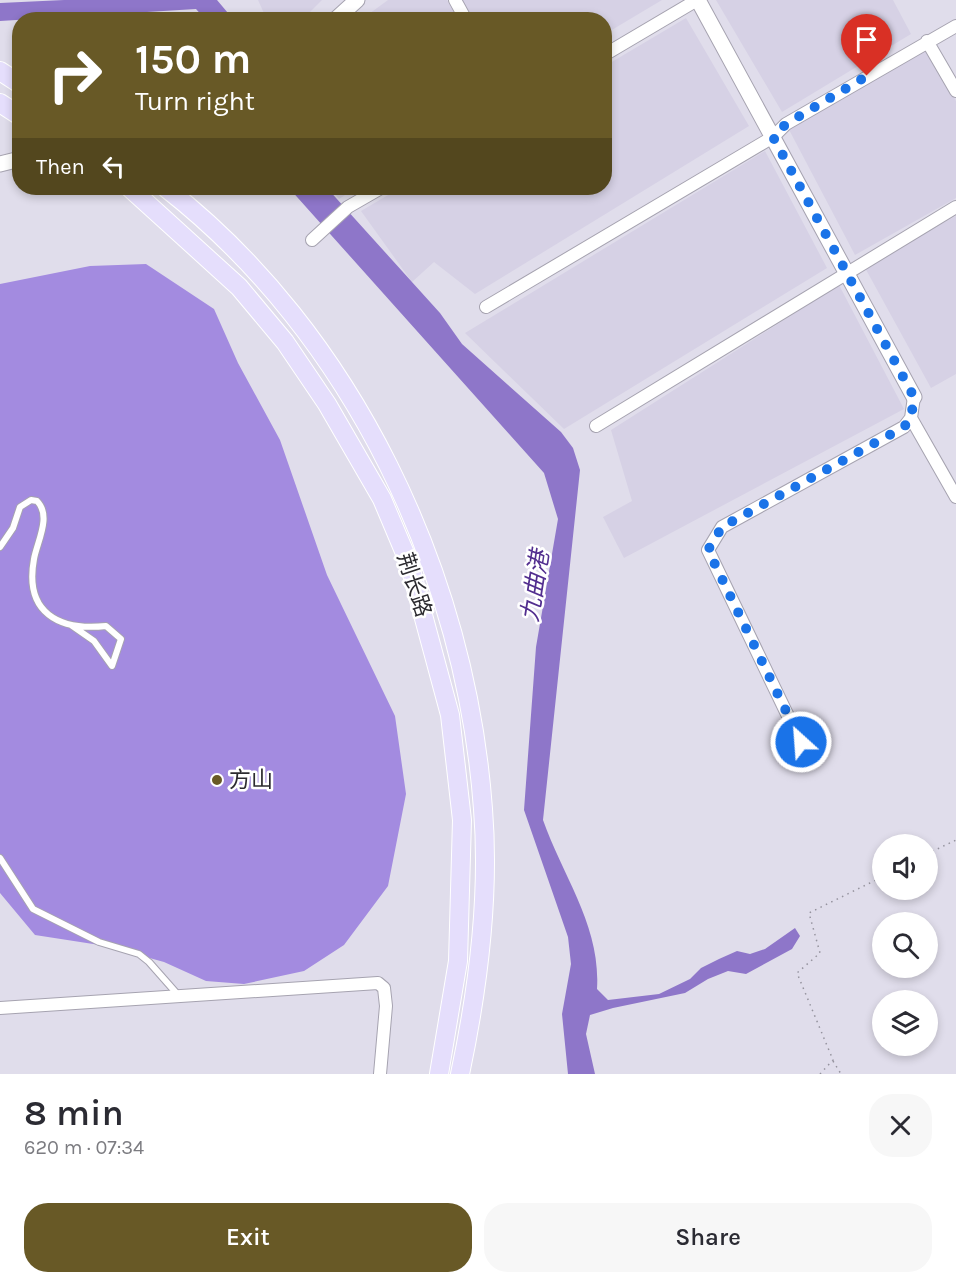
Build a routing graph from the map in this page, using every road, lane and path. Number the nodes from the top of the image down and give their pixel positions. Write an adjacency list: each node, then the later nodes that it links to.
1 (357, 0): 3 (street)
2 (698, 0): 6 (street); 8 (street)
3 (344, 12)
4 (956, 26): 5 (street)
5 (927, 40): 7 (street); 8 (street)
6 (612, 50)
7 (956, 91)
8 (773, 137): 14 (street); 15 (street)
9 (138, 195): 31 (main road, 荆长路)
10 (173, 195): 32 (main road, 荆长路)
11 (369, 195): 13 (street)
12 (956, 207): 14 (street)
13 (312, 240)
14 (846, 272): 16 (street); 18 (street)
15 (486, 307)
16 (914, 397): 17 (street)
17 (911, 418): 19 (street); 22 (street)
18 (596, 426)
19 (956, 496)
20 (0, 547): 21 (lane)
21 (71, 626): 21 (lane)
22 (801, 742)
23 (956, 840): 24 (path)
24 (938, 849)
25 (0, 858): 27 (lane)
26 (872, 882): 29 (path)
27 (179, 997): 28 (street); 30 (street)
28 (0, 1008)
29 (833, 1060): 33 (path); 34 (path)
30 (380, 1074)
31 (439, 1074)
32 (460, 1074)
33 (820, 1074)
34 (841, 1074)

